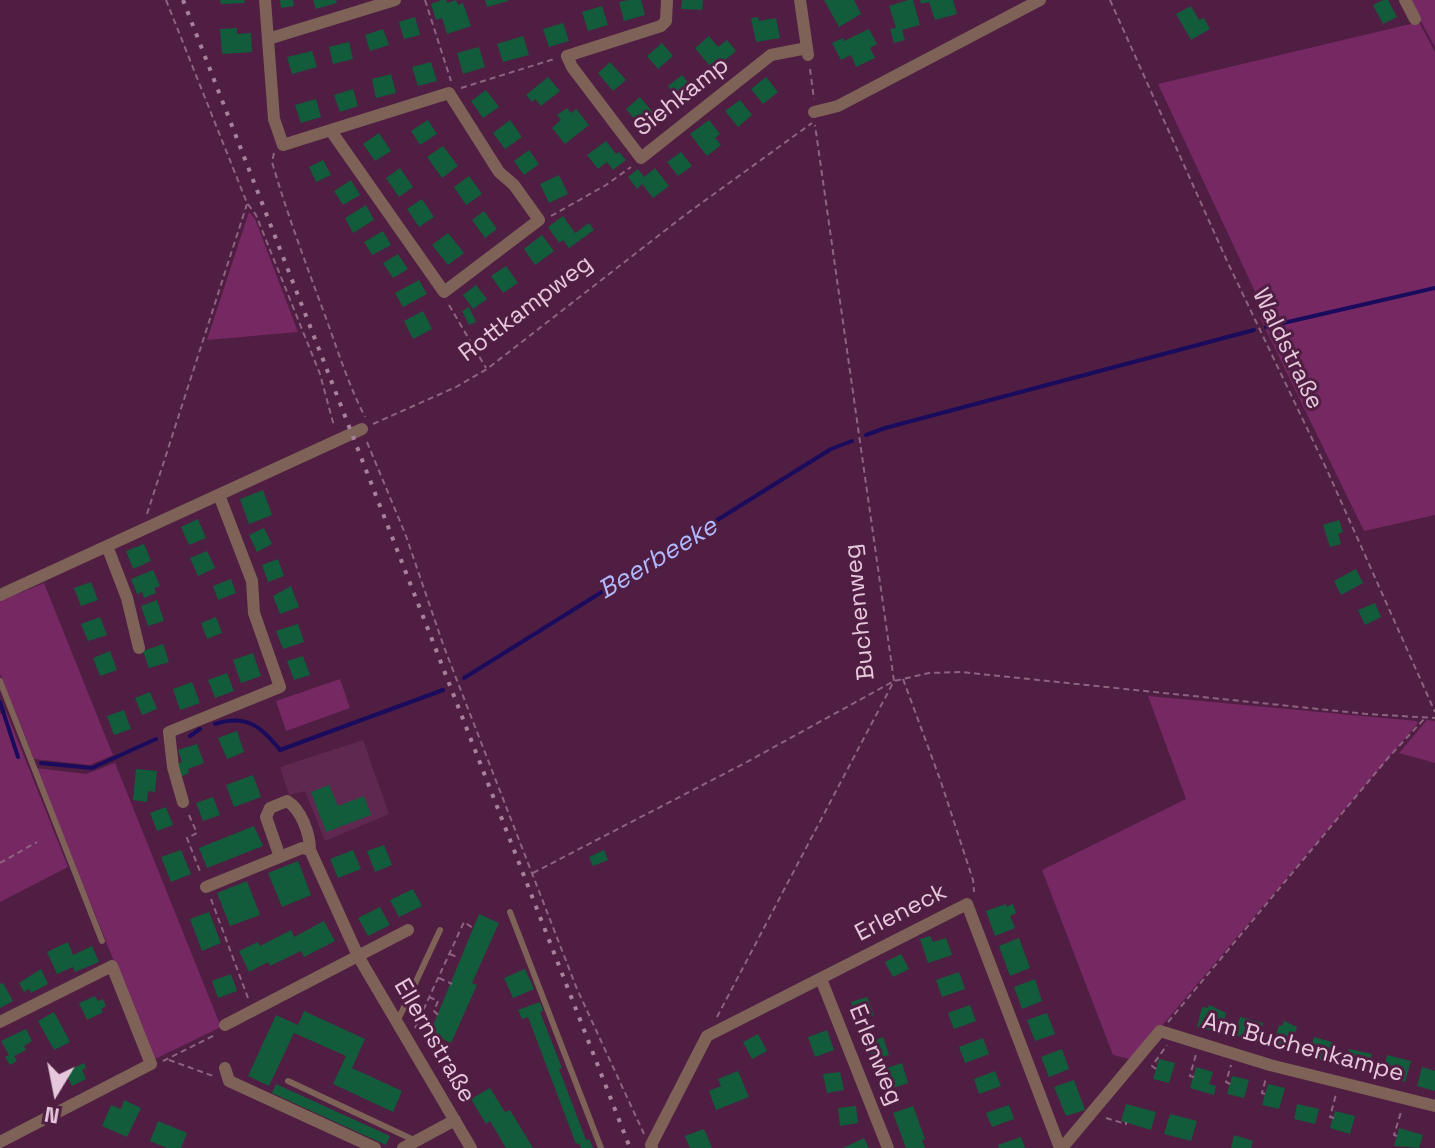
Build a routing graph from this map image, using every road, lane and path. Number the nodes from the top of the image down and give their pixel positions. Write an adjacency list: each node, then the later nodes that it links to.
1 (166, 0): 19 (path)
2 (265, 0): 11 (street)
3 (395, 0): 11 (street)
4 (425, 0): 14 (path)
5 (667, 0): 13 (street)
6 (800, 0): 12 (street)
7 (1040, 0): 15 (street)
8 (1110, 0): 33 (path, Waldstraße)
9 (1405, 0): 10 (street)
10 (1415, 19)
11 (268, 39): 17 (street)
12 (807, 52): 15 (path, Buchenweg); 18 (street, Siehkamp)
13 (567, 56): 14 (path); 18 (street, Siehkamp)
14 (449, 93): 16 (street); 20 (street)
15 (814, 116): 22 (path, Rottkampweg); 32 (path, Buchenweg)
16 (331, 131): 17 (street); 21 (street)
17 (279, 135): 23 (path)
18 (641, 158): 20 (path)
19 (247, 203): 24 (path); 26 (path)
20 (539, 220): 21 (street)
21 (444, 292): 22 (path)
22 (487, 369): 23 (path, Rottkampweg)
23 (365, 427): 25 (street); 41 (path)
24 (336, 431)
25 (219, 495): 26 (street); 36 (street)
26 (142, 530): 27 (street)
27 (107, 546): 28 (street); 29 (street)
28 (0, 595)
29 (139, 648)
30 (903, 679): 32 (path); 34 (path); 43 (path)
31 (0, 681): 48 (lane)
32 (894, 681): 41 (path); 62 (path, Buchenweg)
33 (1435, 712)
34 (1426, 718): 35 (path); 61 (path)
35 (1435, 718)
36 (183, 802): 42 (path)
37 (37, 842): 40 (path)
38 (310, 850): 39 (street); 39 (street, Ellernstraße); 50 (street, Ellernstraße)
39 (280, 857): 42 (street)
40 (0, 863)
41 (533, 873): 85 (path)
42 (206, 887): 56 (path)
43 (967, 904): 53 (street, Erleneck); 91 (street, Erleneck)
44 (510, 912): 89 (lane)
45 (473, 928): 49 (path)
46 (408, 930): 50 (street)
47 (440, 930): 59 (lane)
48 (102, 941)
49 (450, 954): 51 (path); 52 (path)
50 (358, 956): 56 (street); 59 (street, Ellernstraße)
51 (459, 958)
52 (439, 978): 54 (path); 55 (path)
53 (821, 979): 62 (street, Erleneck); 90 (street, Erlenweg)
54 (452, 984)
55 (429, 997): 57 (path); 63 (path)
56 (253, 1010): 60 (street)
57 (438, 1015)
58 (0, 1022): 68 (street)
59 (397, 1022): 63 (street, Ellernstraße)
60 (225, 1025): 66 (path)
61 (1167, 1034): 64 (street, Am Buchenkampe); 69 (path); 78 (street)
62 (707, 1036): 85 (street)
63 (409, 1042): 80 (street, Ellernstraße)
64 (1199, 1044): 65 (street, Am Buchenkampe); 71 (path)
65 (1234, 1055): 67 (street, Am Buchenkampe); 74 (path)
66 (168, 1059): 68 (path); 70 (path)
67 (1270, 1065): 73 (street, Am Buchenkampe); 75 (path)
68 (150, 1066): 84 (street)
69 (1156, 1069)
70 (227, 1074): 86 (street)
71 (1194, 1077)
72 (288, 1081): 83 (lane)
73 (1339, 1081): 76 (street, Am Buchenkampe); 79 (path)
74 (1230, 1084)
75 (1265, 1094)
76 (1405, 1097): 77 (street, Am Buchenkampe); 82 (path)
77 (1435, 1106)
78 (1091, 1113): 81 (path); 91 (street)
79 (1334, 1118)
80 (455, 1120): 83 (street); 88 (street, Ellernstraße)
81 (1126, 1122)
82 (1397, 1136)
83 (416, 1141): 87 (street)
84 (0, 1142)
85 (651, 1146)
86 (375, 1148)
87 (403, 1148)
88 (471, 1148)
89 (601, 1148)
90 (888, 1148)
91 (1061, 1148)

